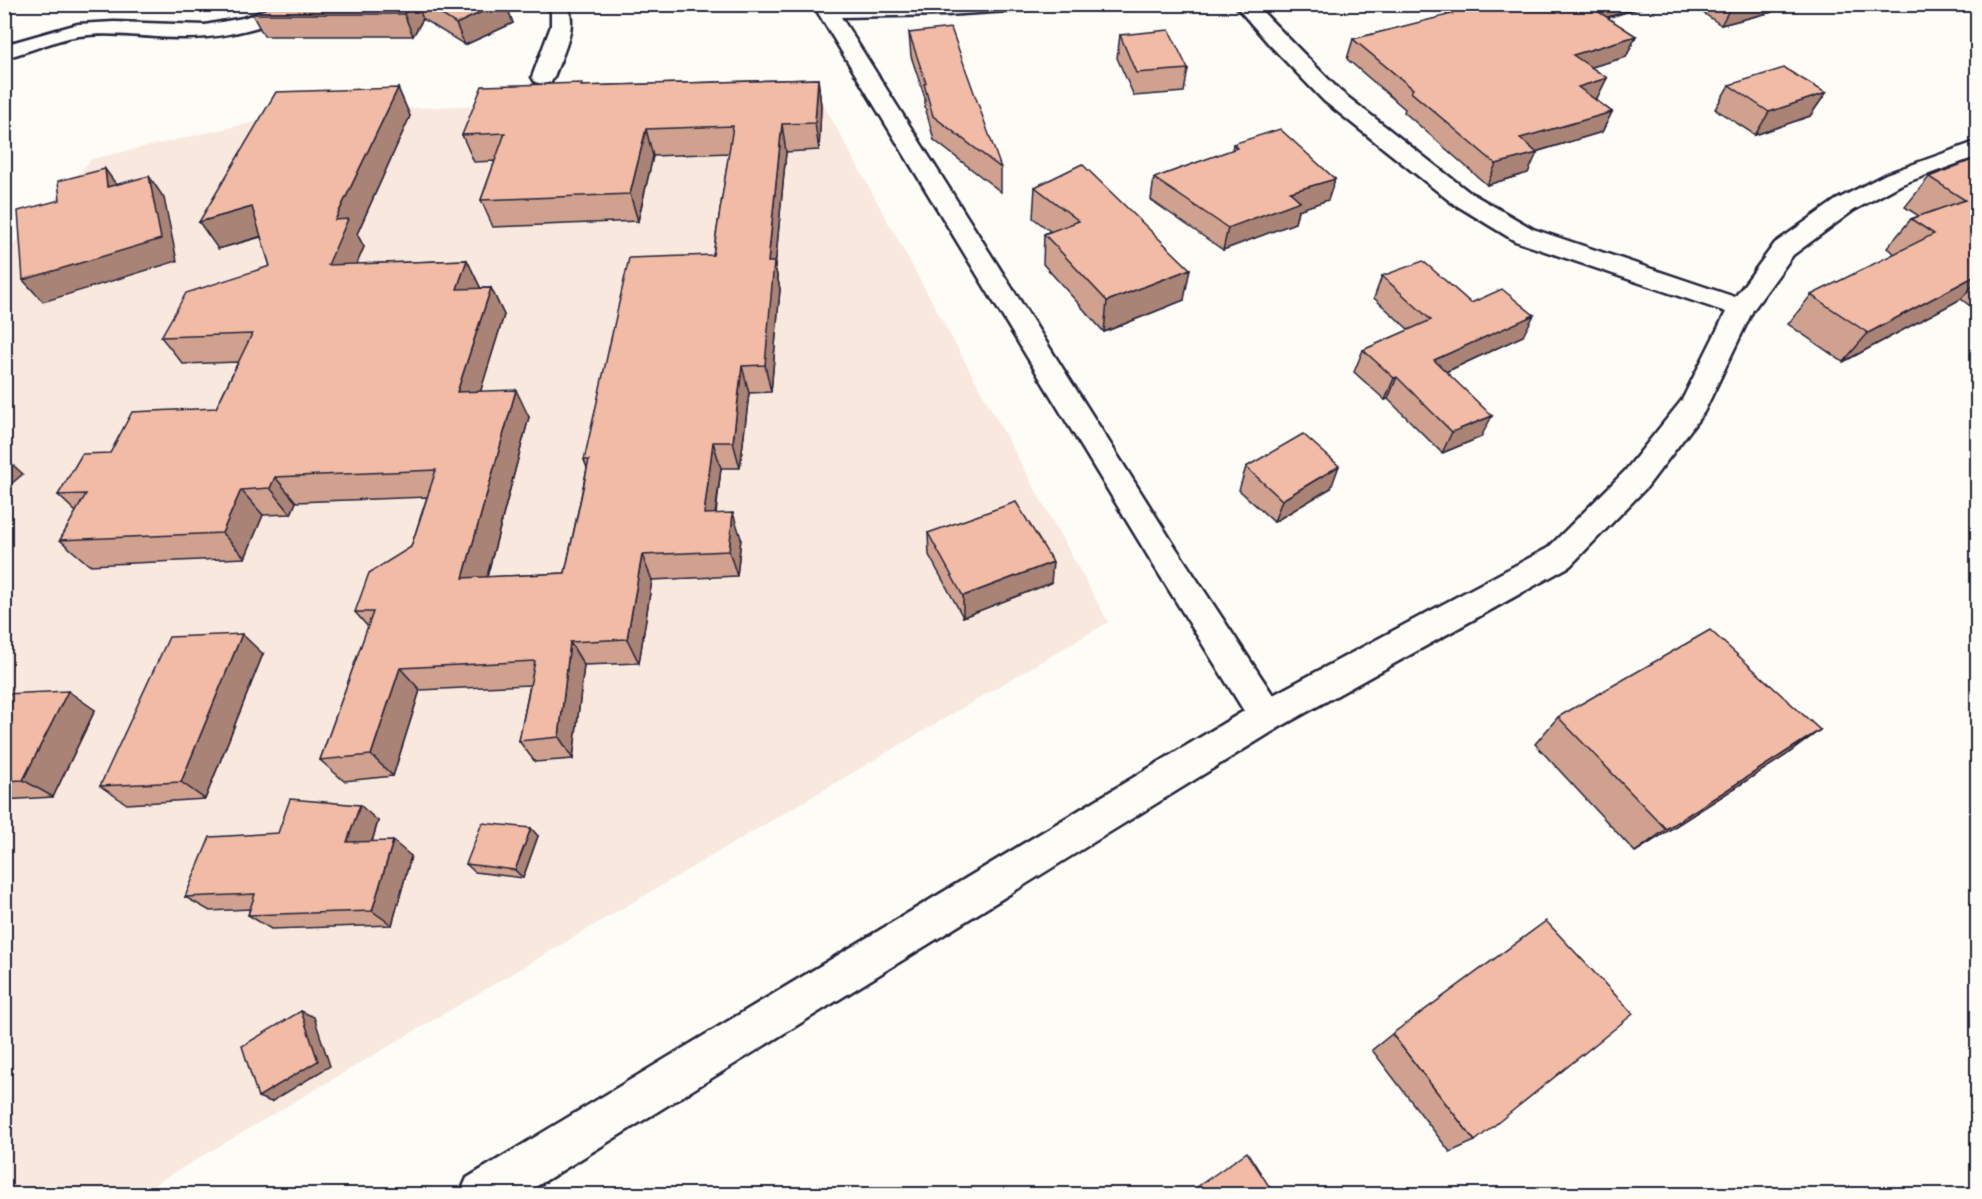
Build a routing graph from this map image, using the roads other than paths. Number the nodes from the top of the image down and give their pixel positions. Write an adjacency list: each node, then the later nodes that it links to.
1 (306, 4): 6 (street)
2 (555, 4): 7 (street)
3 (1025, 4): 5 (street)
4 (1244, 4): 9 (street)
5 (826, 8): 10 (street)
6 (4, 52)
7 (543, 77)
8 (1977, 148): 9 (street)
9 (1741, 308): 10 (street)
10 (1267, 716): 11 (street)
11 (483, 1194)

